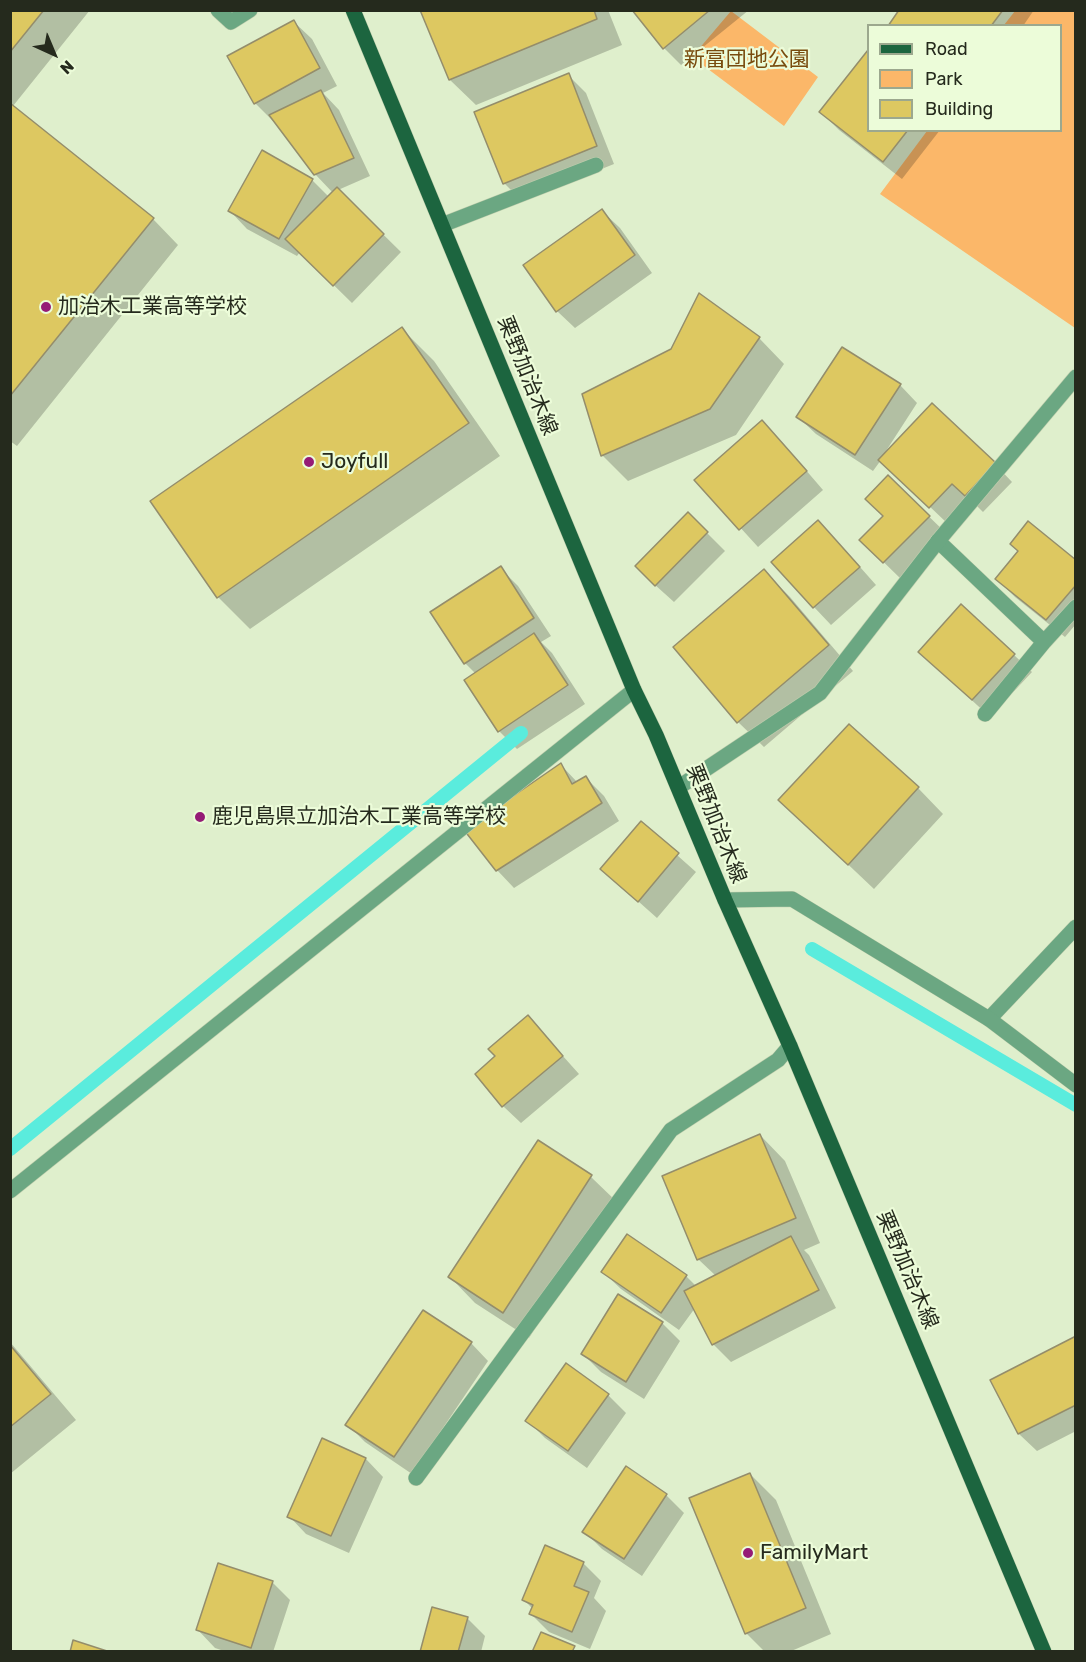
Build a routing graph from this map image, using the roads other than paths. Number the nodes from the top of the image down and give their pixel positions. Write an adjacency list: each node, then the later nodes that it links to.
1 (218, 10): 2 (street)
2 (250, 10)
3 (352, 10): 5 (main road, 栗野加治木線)
4 (596, 165): 5 (street)
5 (442, 225): 10 (main road, 栗野加治木線)
6 (1076, 377): 7 (street)
7 (938, 541): 9 (street); 12 (street)
8 (1076, 607): 9 (street)
9 (1044, 642): 11 (street)
10 (634, 690): 12 (main road, 栗野加治木線); 18 (street)
11 (985, 714)
12 (678, 787): 13 (main road, 栗野加治木線)
13 (725, 900): 15 (street); 16 (main road, 栗野加治木線)
14 (1076, 927): 15 (street)
15 (989, 1019): 17 (street)
16 (790, 1046): 19 (street); 20 (main road, 栗野加治木線)
17 (1076, 1085)
18 (10, 1191)
19 (416, 1478)
20 (1044, 1652)

